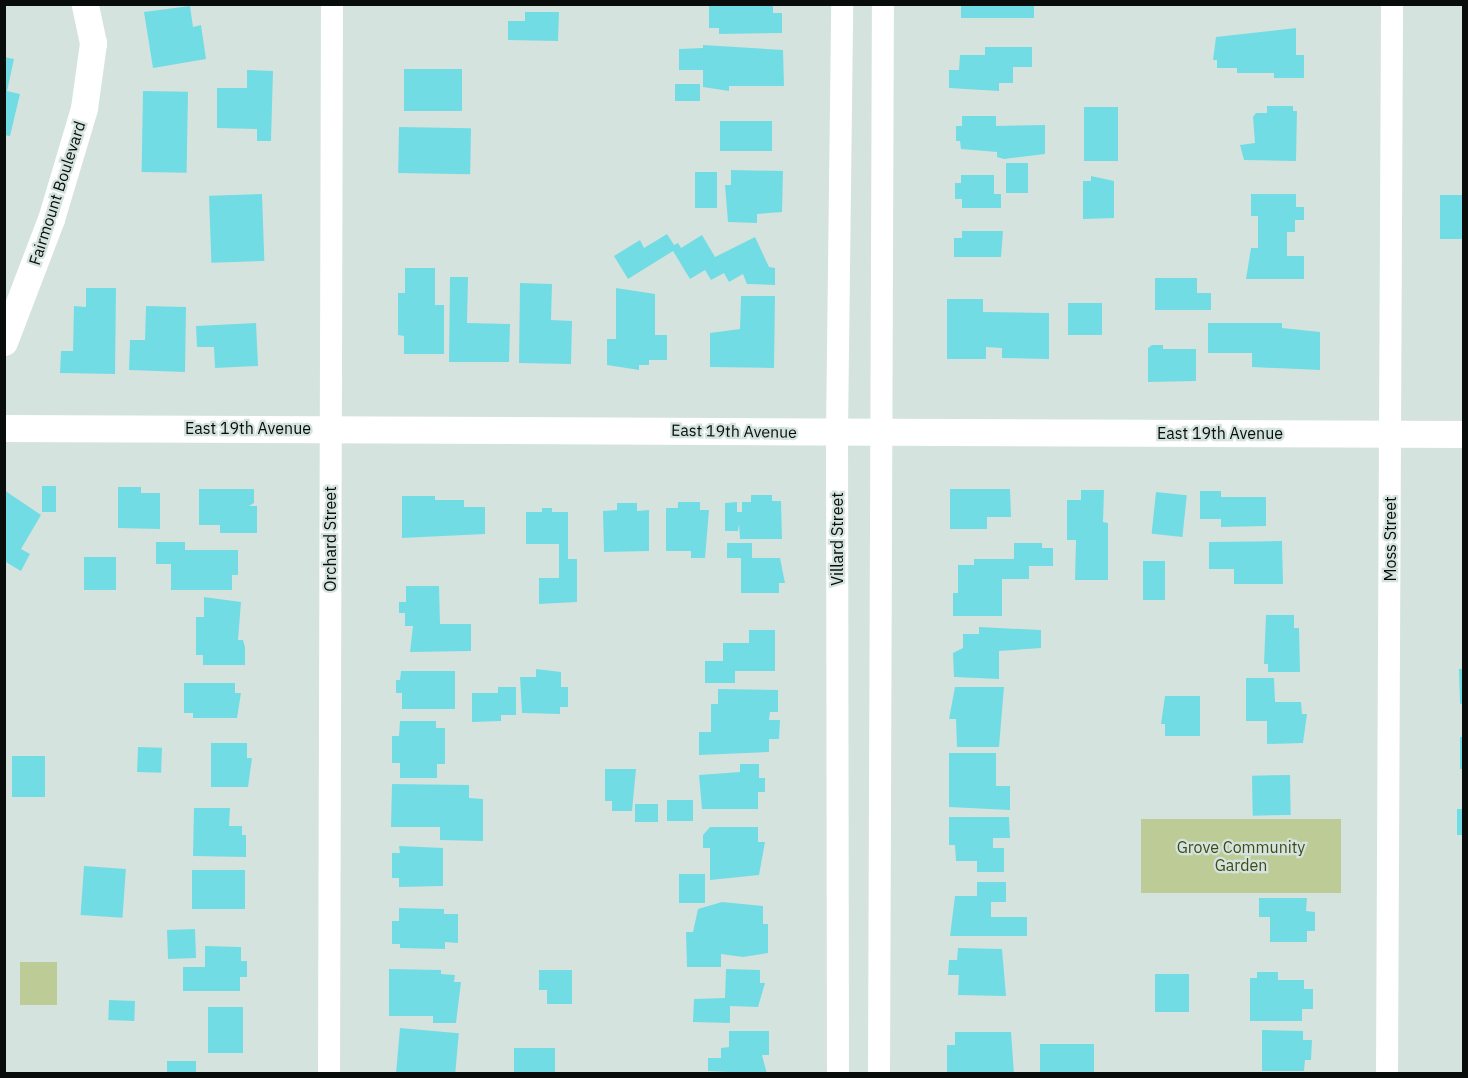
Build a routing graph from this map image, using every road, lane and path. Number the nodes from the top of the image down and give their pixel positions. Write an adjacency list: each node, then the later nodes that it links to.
1 (85, 4): 6 (street, Fairmount Boulevard)
2 (332, 4): 8 (street, Orchard Street)
3 (842, 4): 9 (street, Villard Street)
4 (884, 4): 10 (street)
5 (1392, 4): 11 (street, Moss Street)
6 (4, 342)
7 (4, 428): 8 (street, East 19th Avenue)
8 (331, 428): 9 (street, East 19th Avenue); 13 (street, Orchard Street)
9 (837, 432): 10 (street, East 19th Avenue); 14 (street, Villard Street)
10 (883, 432): 11 (street, East 19th Avenue); 15 (street)
11 (1390, 434): 12 (street, East 19th Avenue); 16 (street, Moss Street)
12 (1464, 434)
13 (329, 1074)
14 (838, 1074)
15 (879, 1074)
16 (1387, 1074)

